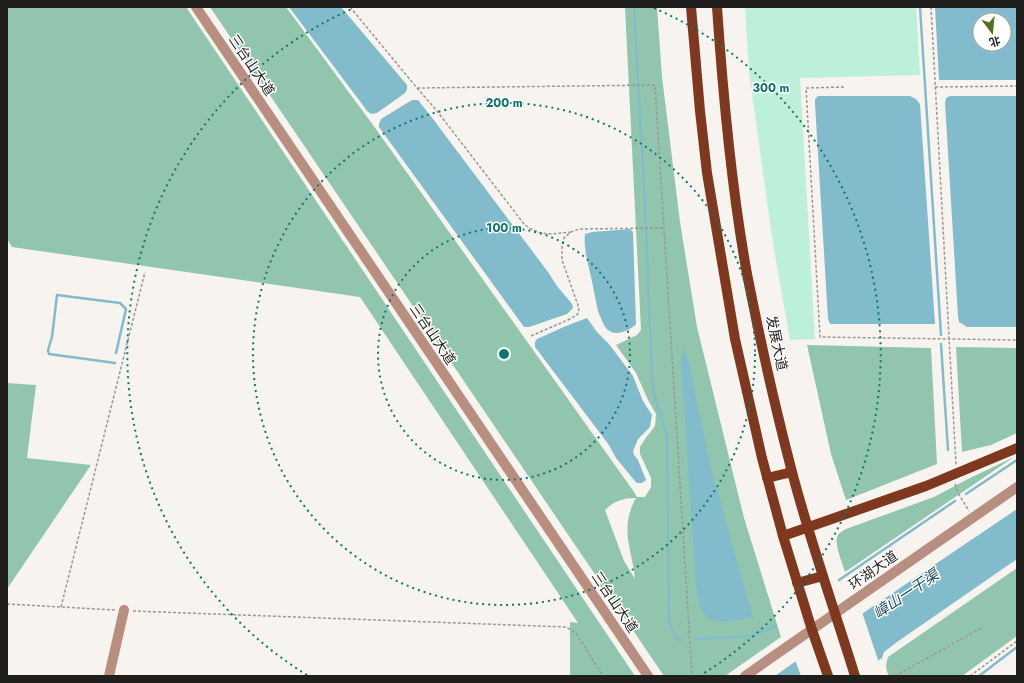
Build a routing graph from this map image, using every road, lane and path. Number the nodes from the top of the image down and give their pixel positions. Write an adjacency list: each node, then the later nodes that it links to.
1 (196, 7): 35 (street, 三台山大道)
2 (350, 7): 9 (path)
3 (691, 7): 19 (main road)
4 (717, 7): 17 (main road, 发展大道)
5 (931, 7): 8 (path)
6 (1017, 86): 8 (path)
7 (844, 87): 14 (path)
8 (935, 87): 14 (path)
9 (417, 88): 10 (path); 11 (path)
10 (664, 228): 11 (path); 36 (path)
11 (571, 232): 13 (path)
12 (145, 272): 27 (path)
13 (531, 336)
14 (950, 339): 15 (path); 18 (path)
15 (1017, 340)
16 (1017, 448): 18 (main road)
17 (792, 472): 19 (main road); 22 (main road, 发展大道)
18 (954, 474): 21 (path); 22 (main road)
19 (767, 478): 23 (main road)
20 (1017, 487): 21 (street, 环湖大道)
21 (973, 518): 29 (street, 环湖大道)
22 (808, 528): 23 (main road); 24 (main road, 发展大道)
23 (783, 536): 25 (main road)
24 (823, 576): 25 (main road); 29 (main road, 发展大道)
25 (797, 583): 31 (main road)
26 (7, 604): 27 (path)
27 (61, 607): 28 (path)
28 (124, 610): 33 (street); 34 (path)
29 (836, 617): 31 (street, 环湖大道); 39 (main road, 发展大道)
30 (983, 627): 40 (path)
31 (813, 634): 37 (street, 环湖大道); 38 (main road)
32 (1017, 642): 41 (path)
33 (109, 676)
34 (603, 676)
35 (648, 676)
36 (692, 676)
37 (745, 676)
38 (828, 676)
39 (855, 676)
40 (895, 676)
41 (970, 676)

